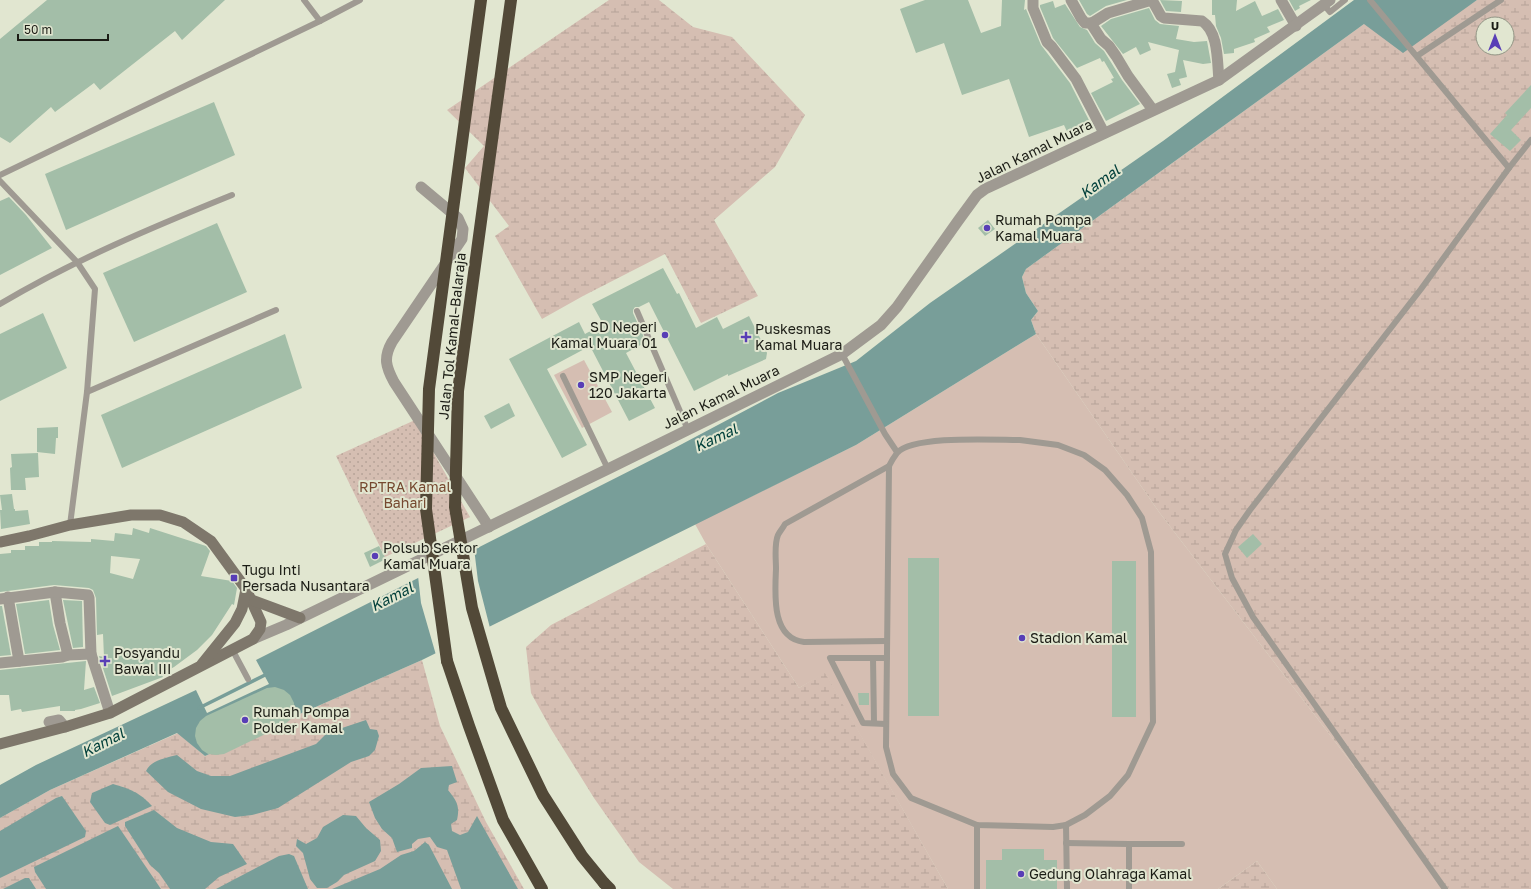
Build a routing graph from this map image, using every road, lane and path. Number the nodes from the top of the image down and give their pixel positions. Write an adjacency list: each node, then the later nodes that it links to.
1 (304, 0): 15 (lane)
2 (345, 0): 14 (lane)
3 (360, 0): 14 (lane)
4 (481, 0): 70 (highway, Jalan Tol Kamal–Balaraja, bridge)
5 (511, 0): 69 (highway, Jalan Tol Kamal–Balaraja, bridge)
6 (1033, 0): 21 (street)
7 (1071, 0): 16 (street)
8 (1152, 0): 16 (street); 19 (street)
9 (1281, 0): 17 (street)
10 (1345, 0): 13 (lane)
11 (1370, 0): 18 (lane)
12 (1501, 0): 18 (lane)
13 (1327, 2): 17 (street, Jalan Kamal Muara)
14 (348, 6): 15 (lane)
15 (320, 21): 24 (lane)
16 (1092, 23): 20 (street)
17 (1296, 26): 19 (street, Jalan Kamal Muara)
18 (1417, 56): 23 (lane)
19 (1219, 80): 20 (street, Jalan Kamal Muara)
20 (1153, 110): 21 (street, Jalan Kamal Muara)
21 (1104, 133): 32 (street, Jalan Kamal Muara)
22 (1531, 140): 23 (lane)
23 (1509, 168): 74 (lane)
24 (0, 175)
25 (0, 181): 28 (lane)
26 (421, 187): 40 (street)
27 (232, 195): 28 (lane)
28 (77, 262): 29 (lane); 34 (lane)
29 (0, 304)
30 (276, 310): 34 (lane)
31 (637, 311): 35 (lane)
32 (844, 358): 35 (street, Jalan Kamal Muara); 36 (lane)
33 (563, 376): 38 (lane)
34 (87, 392): 39 (lane)
35 (688, 430): 38 (street, Jalan Kamal Muara)
36 (897, 452): 37 (lane); 65 (lane)
37 (889, 466): 48 (lane); 48 (lane)
38 (608, 469): 40 (street, Jalan Kamal Muara)
39 (70, 525): 41 (main road); 42 (main road)
40 (489, 527): 46 (street, Jalan Kamal Muara)
41 (0, 542)
42 (246, 589): 45 (main road); 56 (main road)
43 (55, 592): 44 (street); 50 (street); 53 (street)
44 (4, 598): 54 (street)
45 (252, 600): 46 (main road); 47 (main road)
46 (300, 618): 47 (street, Jalan Kamal Muara)
47 (253, 639): 49 (main road)
48 (887, 641): 52 (lane)
49 (233, 651): 56 (main road); 57 (lane)
50 (68, 655): 53 (street); 54 (street)
51 (873, 658): 52 (lane); 60 (lane); 60 (lane)
52 (886, 658): 61 (lane)
53 (92, 659): 58 (street)
54 (19, 661): 55 (street)
55 (0, 663)
56 (201, 666): 58 (main road)
57 (248, 679)
58 (110, 713): 62 (main road)
59 (49, 722): 62 (street)
60 (874, 723): 61 (lane)
61 (886, 724): 64 (lane)
62 (65, 727): 63 (main road)
63 (0, 744)
64 (977, 825): 65 (lane); 71 (lane)
65 (1066, 825): 66 (lane)
66 (1066, 843): 67 (lane); 72 (lane)
67 (1129, 844): 68 (lane); 73 (lane)
68 (1182, 844)
69 (608, 887)
70 (542, 889)
71 (976, 889)
72 (1067, 889)
73 (1129, 889)
74 (1445, 889)

